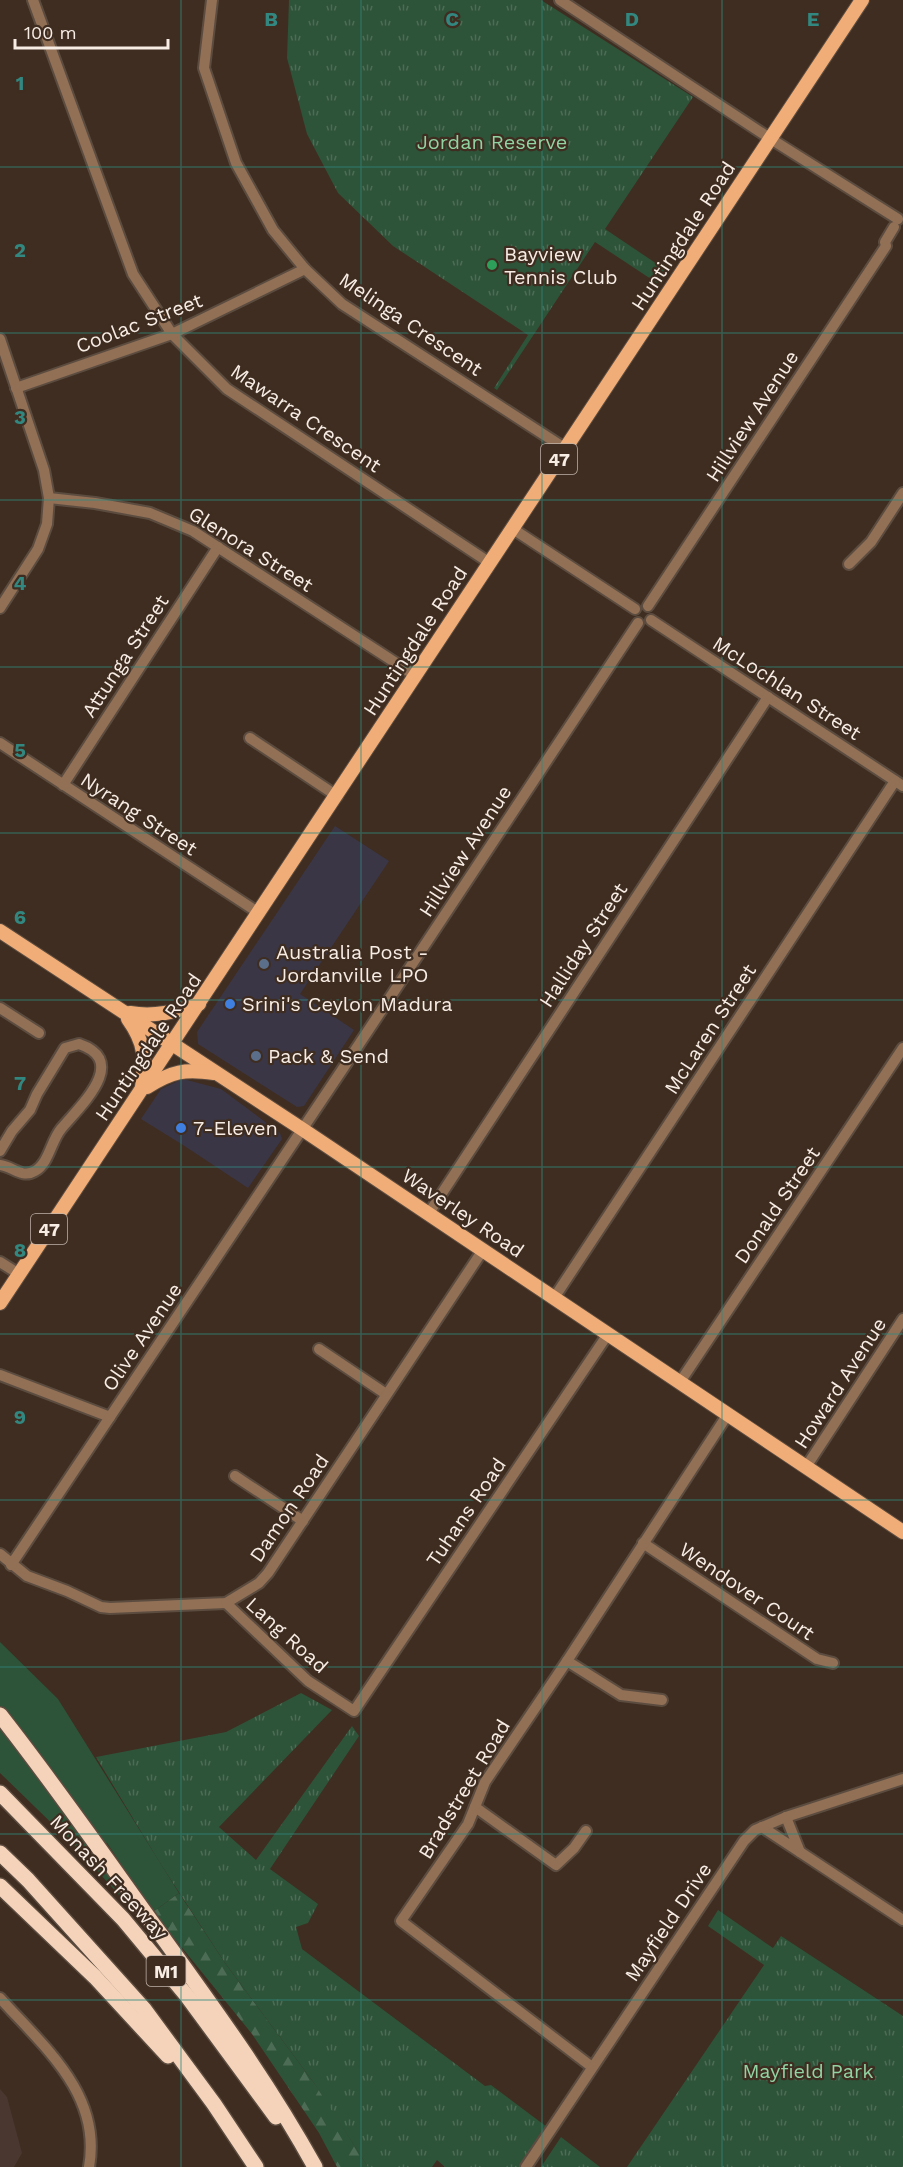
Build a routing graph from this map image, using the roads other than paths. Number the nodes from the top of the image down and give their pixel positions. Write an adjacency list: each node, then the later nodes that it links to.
1 (33, 0): 8 (street, Mawarra Crescent)
2 (212, 0): 7 (street, Melinga Crescent)
3 (560, 0): 5 (street)
4 (862, 0): 5 (main road, Huntingdale Road / 47)
5 (771, 139): 6 (street); 11 (main road, Huntingdale Road / 47)
6 (899, 225): 18 (street, Hillview Avenue)
7 (305, 269): 8 (street, Coolac Street); 11 (street, Melinga Crescent)
8 (172, 334): 10 (street, Coolac Street); 16 (street, Mawarra Crescent)
9 (0, 344): 10 (street)
10 (16, 388): 13 (street)
11 (566, 449): 14 (main road, Huntingdale Road / 47)
12 (903, 494): 17 (street)
13 (50, 498): 15 (street, Glenora Street); 19 (street)
14 (513, 529): 16 (main road, Huntingdale Road / 47); 20 (street)
15 (218, 547): 23 (street, Glenora Street); 28 (street, Attunga Street)
16 (490, 563): 23 (main road, Huntingdale Road / 47)
17 (849, 564)
18 (648, 606): 20 (street); 21 (street)
19 (0, 608)
20 (635, 609): 22 (street)
21 (651, 620): 22 (street); 24 (street, McLochlan Street)
22 (638, 623): 40 (street, Hillview Avenue)
23 (416, 676): 29 (main road, Huntingdale Road / 47)
24 (768, 698): 27 (street, McLochlan Street); 43 (street, Halliday Street)
25 (250, 738): 29 (street)
26 (0, 743): 28 (street, Nyrang Street)
27 (899, 783): 47 (street, McLaren Street)
28 (63, 785): 30 (street, Nyrang Street)
29 (337, 795): 30 (main road, Huntingdale Road / 47)
30 (259, 914): 32 (main road, Huntingdale Road / 47)
31 (0, 931): 34 (main road, Waverley Road)
32 (199, 1004): 34 (main road); 36 (main road, Huntingdale Road / 47)
33 (0, 1008): 35 (street)
34 (124, 1013): 36 (main road, Waverley Road); 39 (main road)
35 (40, 1032)
36 (173, 1044): 38 (main road, Waverley Road); 39 (main road, Huntingdale Road / 47)
37 (903, 1048): 53 (street, Donald Street)
38 (216, 1073): 39 (main road); 40 (main road, Waverley Road)
39 (142, 1090): 46 (main road, Huntingdale Road / 47)
40 (302, 1129): 43 (main road, Waverley Road); 56 (street, Olive Avenue)
41 (0, 1150): 42 (street)
42 (0, 1165)
43 (429, 1213): 44 (main road, Waverley Road)
44 (483, 1250): 47 (main road, Waverley Road); 54 (street, Damon Road)
45 (0, 1262): 46 (street)
46 (19, 1274): 48 (main road, Huntingdale Road / 47)
47 (554, 1298): 50 (main road, Waverley Road)
48 (0, 1303)
49 (903, 1319): 57 (street, Howard Avenue)
50 (608, 1334): 53 (main road, Waverley Road); 68 (street, Tuhans Road)
51 (319, 1349): 54 (street)
52 (0, 1375): 56 (street)
53 (680, 1382): 55 (main road, Waverley Road)
54 (386, 1394): 59 (street, Damon Road)
55 (728, 1414): 57 (main road, Waverley Road); 61 (street, Bradstreet Road)
56 (110, 1417): 63 (street, Olive Avenue)
57 (806, 1467): 60 (main road, Waverley Road)
58 (235, 1476): 59 (street)
59 (303, 1521): 64 (street, Damon Road)
60 (903, 1532)
61 (643, 1543): 65 (street, Bradstreet Road); 66 (street, Wendover Court)
62 (0, 1554): 63 (street, Damon Road)
63 (11, 1565): 64 (street, Damon Road)
64 (226, 1603): 68 (street, Lang Road)
65 (567, 1661): 67 (street); 72 (street, Bradstreet Road)
66 (833, 1663)
67 (662, 1700)
68 (354, 1711)
69 (0, 1715): 86 (highway)
70 (903, 1779): 73 (street, Mayfield Drive)
71 (0, 1793): 85 (highway, Monash Freeway / M1)
72 (475, 1807): 75 (street); 81 (street, Bradstreet Road)
73 (786, 1817): 74 (street, Mayfield Drive); 76 (street)
74 (762, 1827): 76 (street); 81 (street, Mayfield Drive)
75 (586, 1831)
76 (800, 1852): 79 (street)
77 (0, 1853): 82 (highway, M1)
78 (0, 1886): 82 (highway)
79 (903, 1920)
80 (0, 1998): 83 (street)
81 (592, 2067): 87 (street, Mayfield Drive)
82 (214, 2104): 84 (highway, M1)
83 (89, 2167)
84 (256, 2167)
85 (310, 2167)
86 (315, 2167)
87 (526, 2167)

